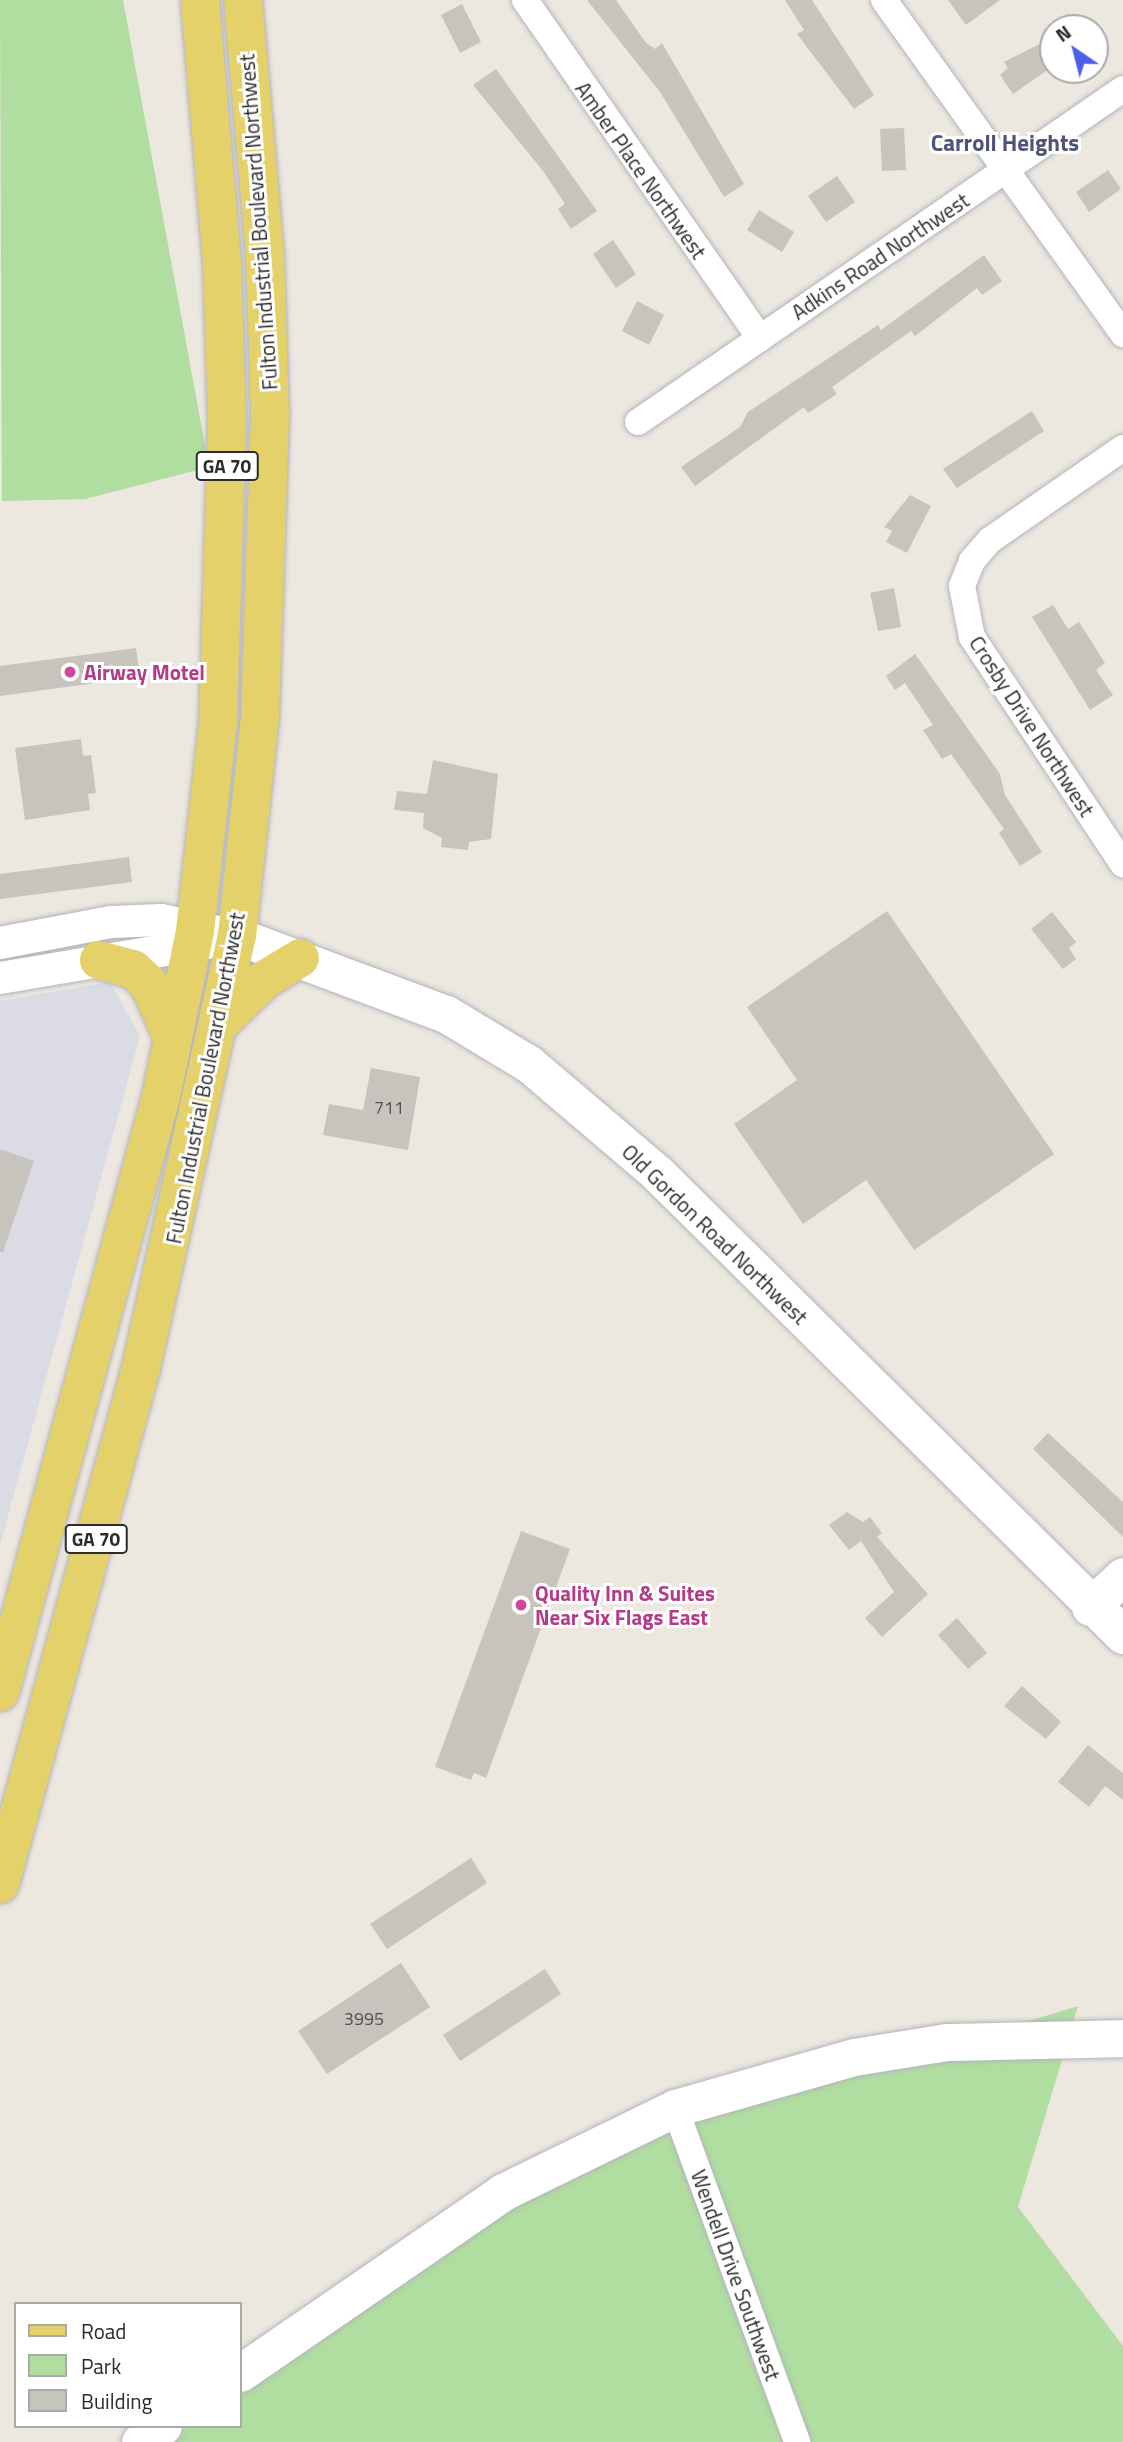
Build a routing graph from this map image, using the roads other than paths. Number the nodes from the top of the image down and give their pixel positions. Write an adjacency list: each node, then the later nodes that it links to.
1 (201, 0): 13 (main road, Fulton Industrial Boulevard Northwest / GA 70)
2 (243, 0): 12 (main road, Fulton Industrial Boulevard Northwest / GA 70)
3 (525, 0): 8 (street, Amber Place Northwest)
4 (884, 0): 6 (street)
5 (1123, 89): 6 (street, Adkins Road Northwest)
6 (1005, 170): 7 (street); 8 (street, Adkins Road Northwest)
7 (1123, 334)
8 (760, 338): 9 (street, Adkins Road Northwest)
9 (638, 422)
10 (1123, 449): 11 (street, Crosby Drive Northwest)
11 (1123, 864)
12 (237, 936): 13 (street); 15 (main road, Old Gordon Road Northwest); 18 (main road, Fulton Industrial Boulevard Northwest / GA 70)
13 (193, 939): 14 (street); 16 (street); 19 (main road, Fulton Industrial Boulevard Northwest / GA 70)
14 (0, 943)
15 (300, 958): 18 (main road); 21 (main road, Old Gordon Road Northwest)
16 (99, 960): 17 (street); 19 (main road)
17 (0, 978)
18 (219, 1024): 24 (main road, Fulton Industrial Boulevard Northwest / GA 70)
19 (173, 1038): 23 (main road, Fulton Industrial Boulevard Northwest / GA 70)
20 (1123, 1576): 21 (main road)
21 (1090, 1607): 22 (main road, Old Gordon Road Northwest)
22 (1123, 1636)
23 (0, 1692)
24 (0, 1884)
25 (1123, 2038): 26 (main road)
26 (675, 2108): 27 (main road); 30 (street, Wendell Drive Southwest)
27 (242, 2372)
28 (160, 2428): 29 (main road)
29 (140, 2442)
30 (797, 2442)

